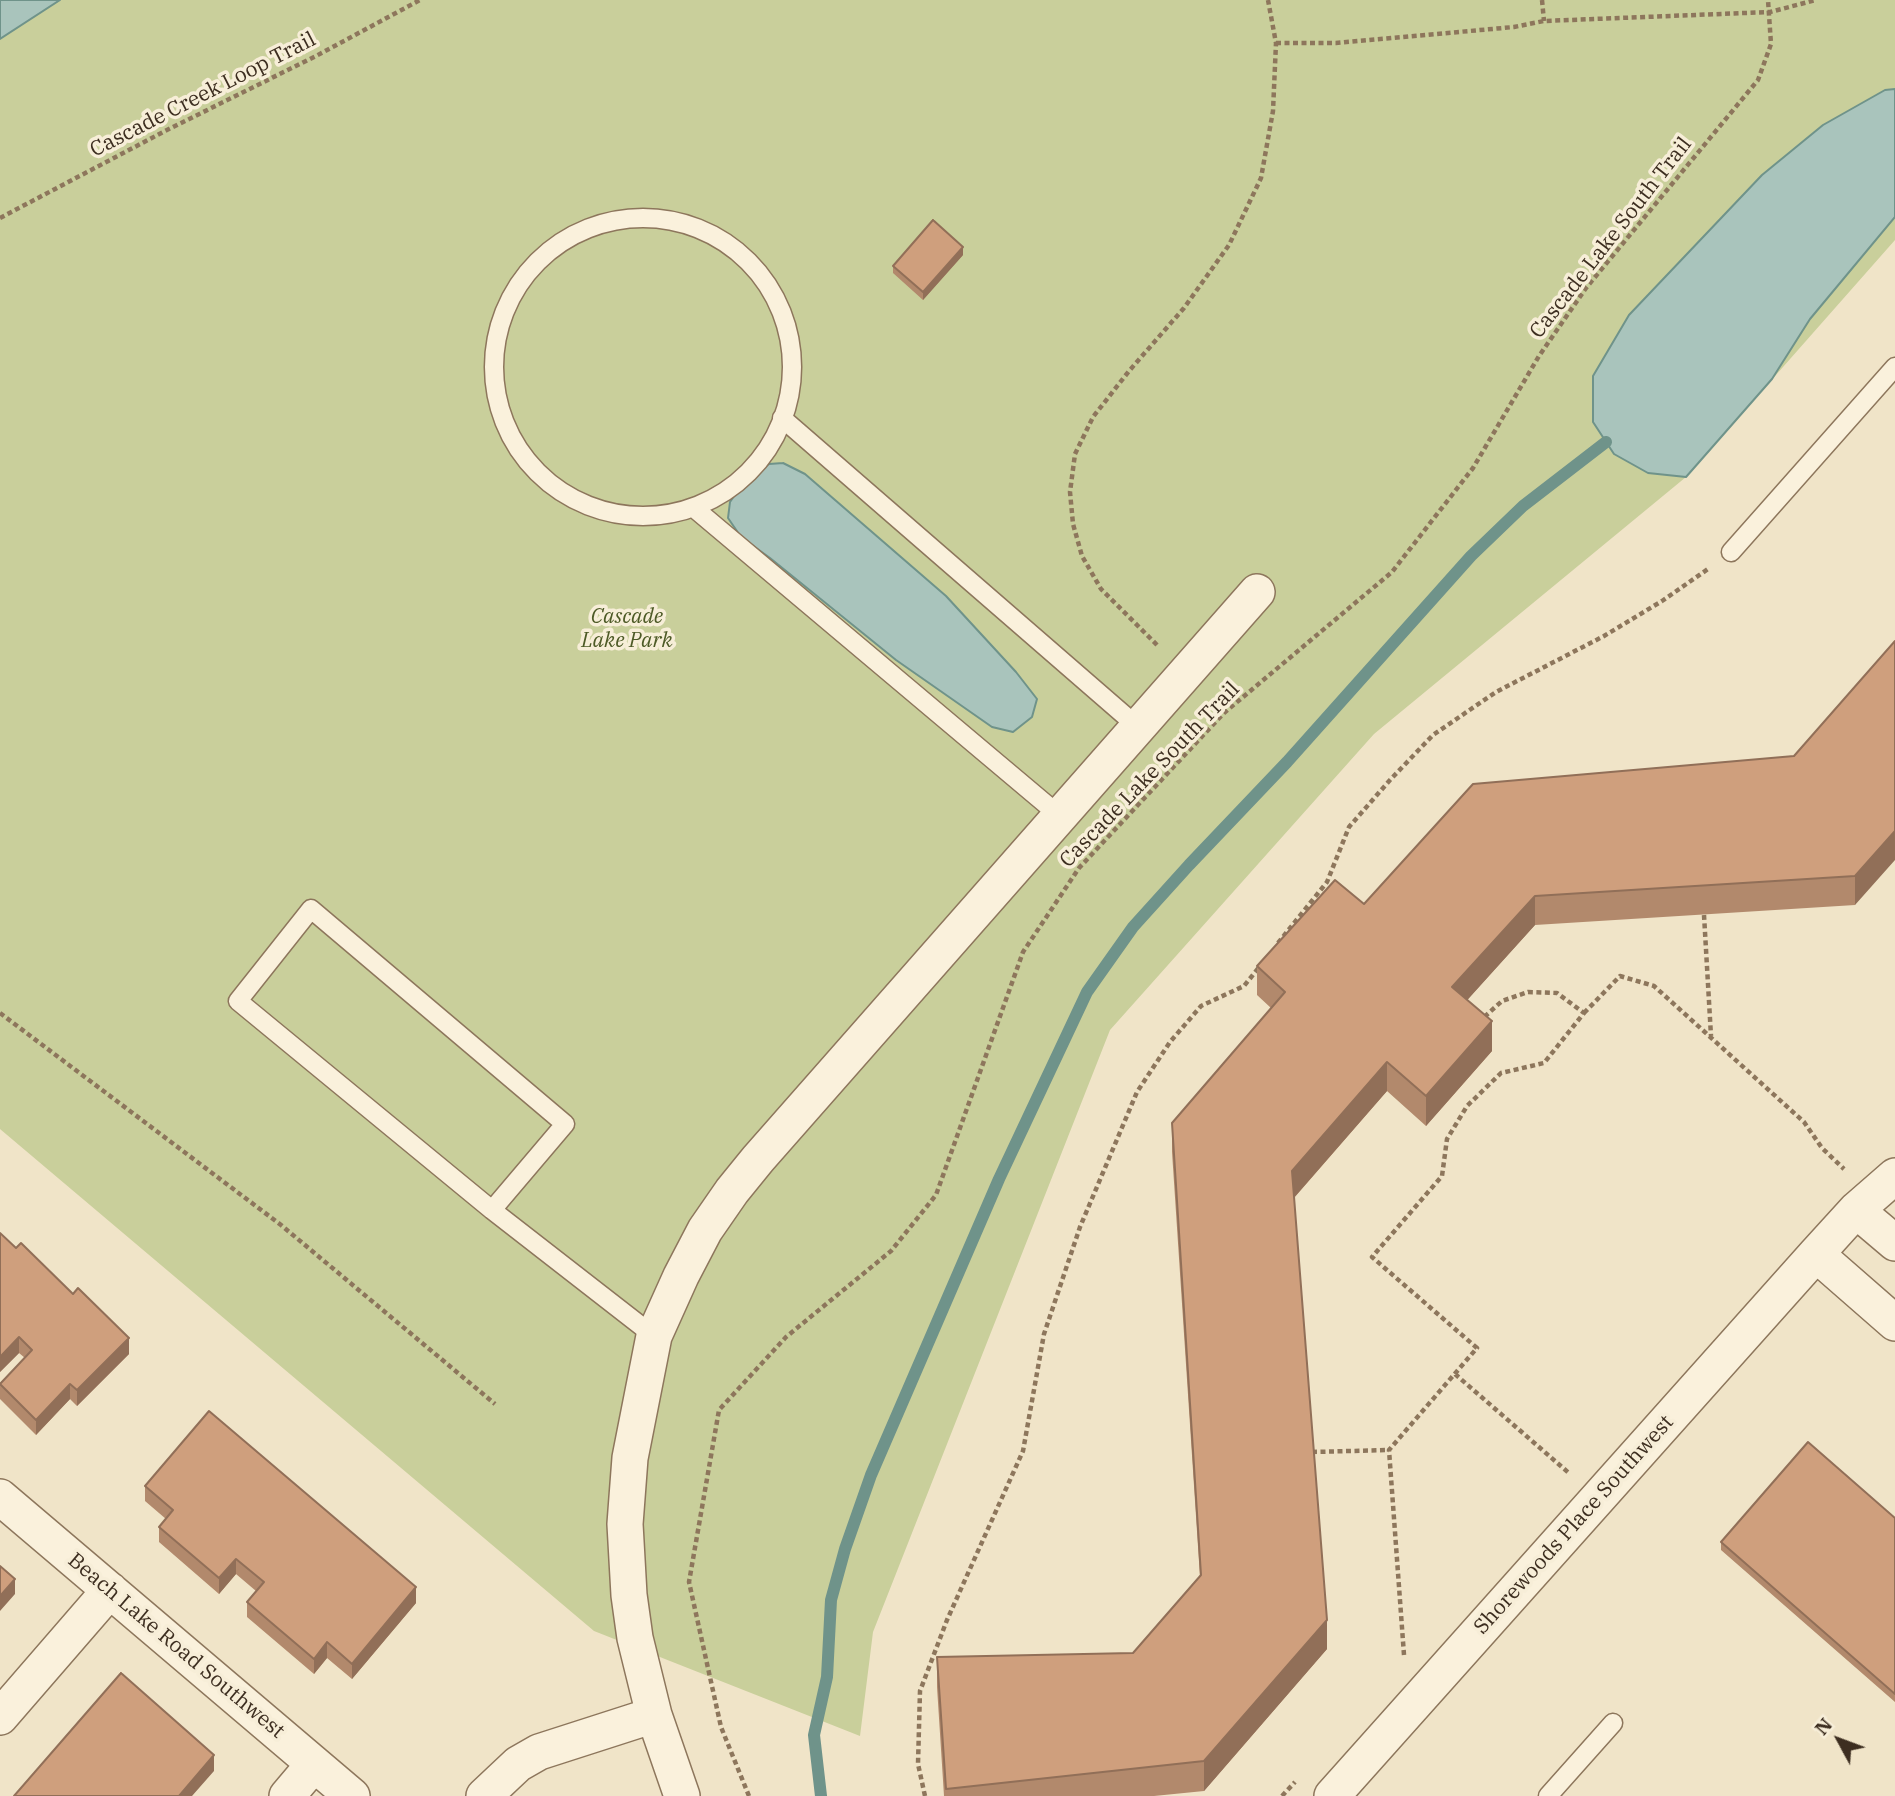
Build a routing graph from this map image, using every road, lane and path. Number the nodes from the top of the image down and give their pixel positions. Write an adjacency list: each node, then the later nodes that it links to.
1 (420, 0): 9 (path, Cascade Creek Loop Trail)
2 (1268, 0): 8 (path)
3 (1542, 0): 7 (path)
4 (1768, 0): 6 (path, Cascade Lake South Trail)
5 (1816, 0): 6 (path)
6 (1769, 12): 7 (path); 16 (path, Cascade Lake South Trail)
7 (1544, 21): 8 (path)
8 (1276, 43): 15 (path)
9 (0, 218)
10 (1895, 367): 13 (lane)
11 (782, 418): 12 (lane); 12 (lane); 17 (lane)
12 (694, 508): 18 (lane)
13 (1731, 552): 20 (path)
14 (1257, 592): 15 (street)
15 (1187, 672): 16 (path); 17 (street)
16 (1224, 713): 50 (path, Cascade Lake South Trail)
17 (1139, 727): 18 (street)
18 (1060, 816): 33 (street)
19 (1704, 915): 25 (path)
20 (1277, 944)
21 (1260, 965): 51 (path)
22 (0, 1013): 35 (path)
23 (1584, 1013): 24 (path); 25 (path); 34 (path)
24 (1477, 1024)
25 (1711, 1036): 26 (path)
26 (1852, 1170)
27 (1895, 1176): 29 (street, Shorewoods Place Southwest)
28 (492, 1210): 28 (lane); 33 (lane)
29 (1856, 1210): 30 (street); 31 (street, Shorewoods Place Southwest)
30 (1895, 1243)
31 (1816, 1254): 32 (street); 52 (street, Shorewoods Place Southwest)
32 (1895, 1323)
33 (654, 1336): 42 (street)
34 (1455, 1374): 36 (path); 38 (path)
35 (495, 1404)
36 (1389, 1450): 37 (path); 41 (path)
37 (1312, 1452)
38 (1572, 1475)
39 (0, 1497): 40 (street, Beach Lake Road Southwest)
40 (110, 1590): 43 (street); 45 (street, Beach Lake Road Southwest)
41 (1414, 1653)
42 (654, 1715): 48 (street); 49 (street)
43 (0, 1717)
44 (1613, 1723): 53 (lane)
45 (314, 1764): 46 (street); 47 (street, Beach Lake Road Southwest)
46 (286, 1796)
47 (352, 1796)
48 (484, 1796)
49 (682, 1796)
50 (749, 1796)
51 (925, 1796)
52 (1332, 1796)
53 (1548, 1796)

